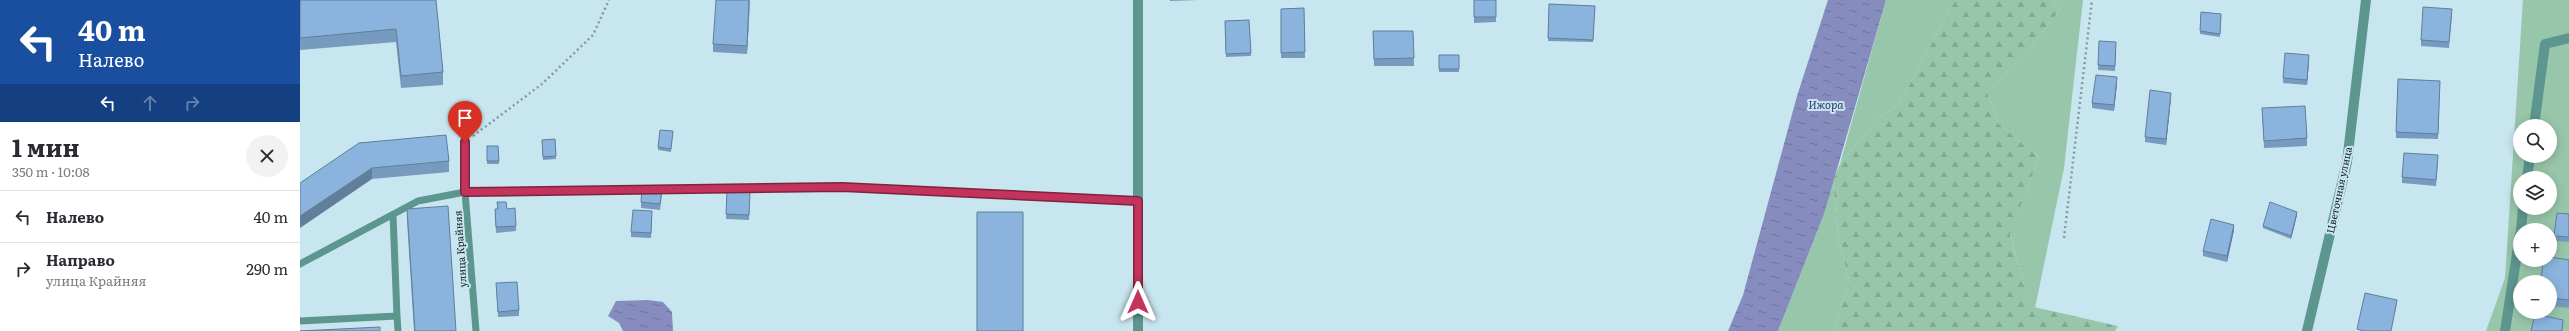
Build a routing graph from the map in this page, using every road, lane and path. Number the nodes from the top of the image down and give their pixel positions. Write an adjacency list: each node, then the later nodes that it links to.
1 (609, 0): 7 (path)
2 (1138, 0): 9 (street)
3 (2092, 0): 11 (path)
4 (2366, 0): 19 (street, Цветочная улица)
5 (2569, 38): 6 (street)
6 (2535, 119)
7 (465, 142): 8 (lane, улица Крайняя)
8 (465, 192): 9 (lane); 10 (lane); 17 (lane, улица Крайняя)
9 (1138, 201): 18 (street)
10 (393, 215): 12 (lane); 14 (lane)
11 (2064, 238)
12 (300, 264)
13 (2515, 267): 20 (street)
14 (398, 316): 15 (lane); 16 (lane)
15 (300, 321)
16 (398, 331)
17 (476, 331)
18 (1138, 331)
19 (2307, 331)
20 (2505, 331)

